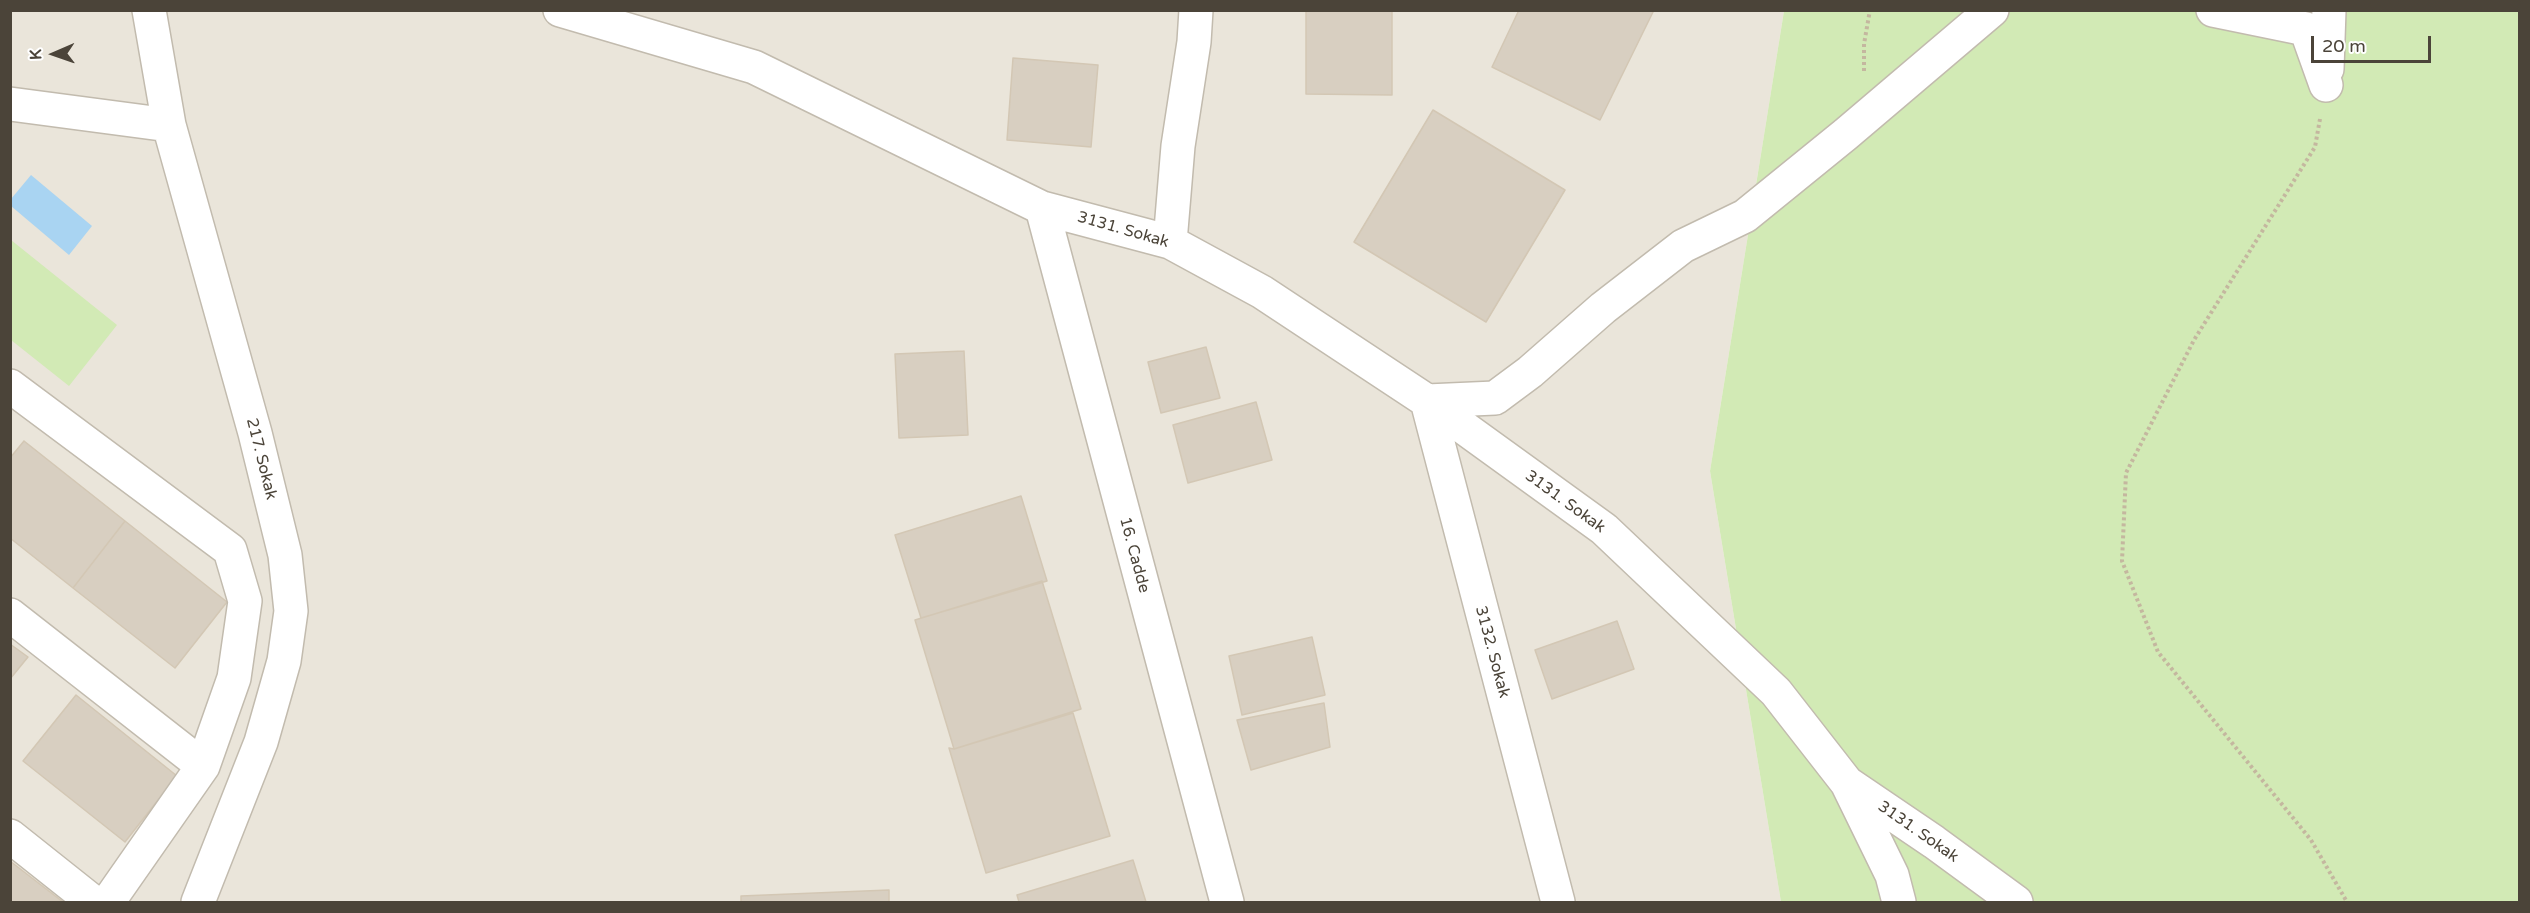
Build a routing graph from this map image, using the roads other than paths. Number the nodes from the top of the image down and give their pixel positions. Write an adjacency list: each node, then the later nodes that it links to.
1 (149, 10): 8 (street, 217. Sokak)
2 (560, 10): 9 (street, 3131. Sokak)
3 (1196, 10): 10 (street)
4 (1992, 10): 12 (street)
5 (2213, 10): 6 (street)
6 (2329, 10)
7 (10, 104): 8 (street)
8 (169, 125): 19 (street, 217. Sokak)
9 (1042, 208): 10 (street, 3131. Sokak); 20 (street, 16. Cadde)
10 (1170, 242): 12 (street, 3131. Sokak)
11 (10, 386): 14 (street)
12 (1427, 401): 15 (street, 3131. Sokak); 21 (street, 3132. Sokak)
13 (10, 615): 14 (street)
14 (203, 766): 18 (street)
15 (1847, 783): 22 (street); 23 (street, 3131. Sokak)
16 (10, 836): 17 (street)
17 (93, 903)
18 (108, 903)
19 (198, 903)
20 (1227, 903)
21 (1558, 903)
22 (1899, 903)
23 (2016, 903)

